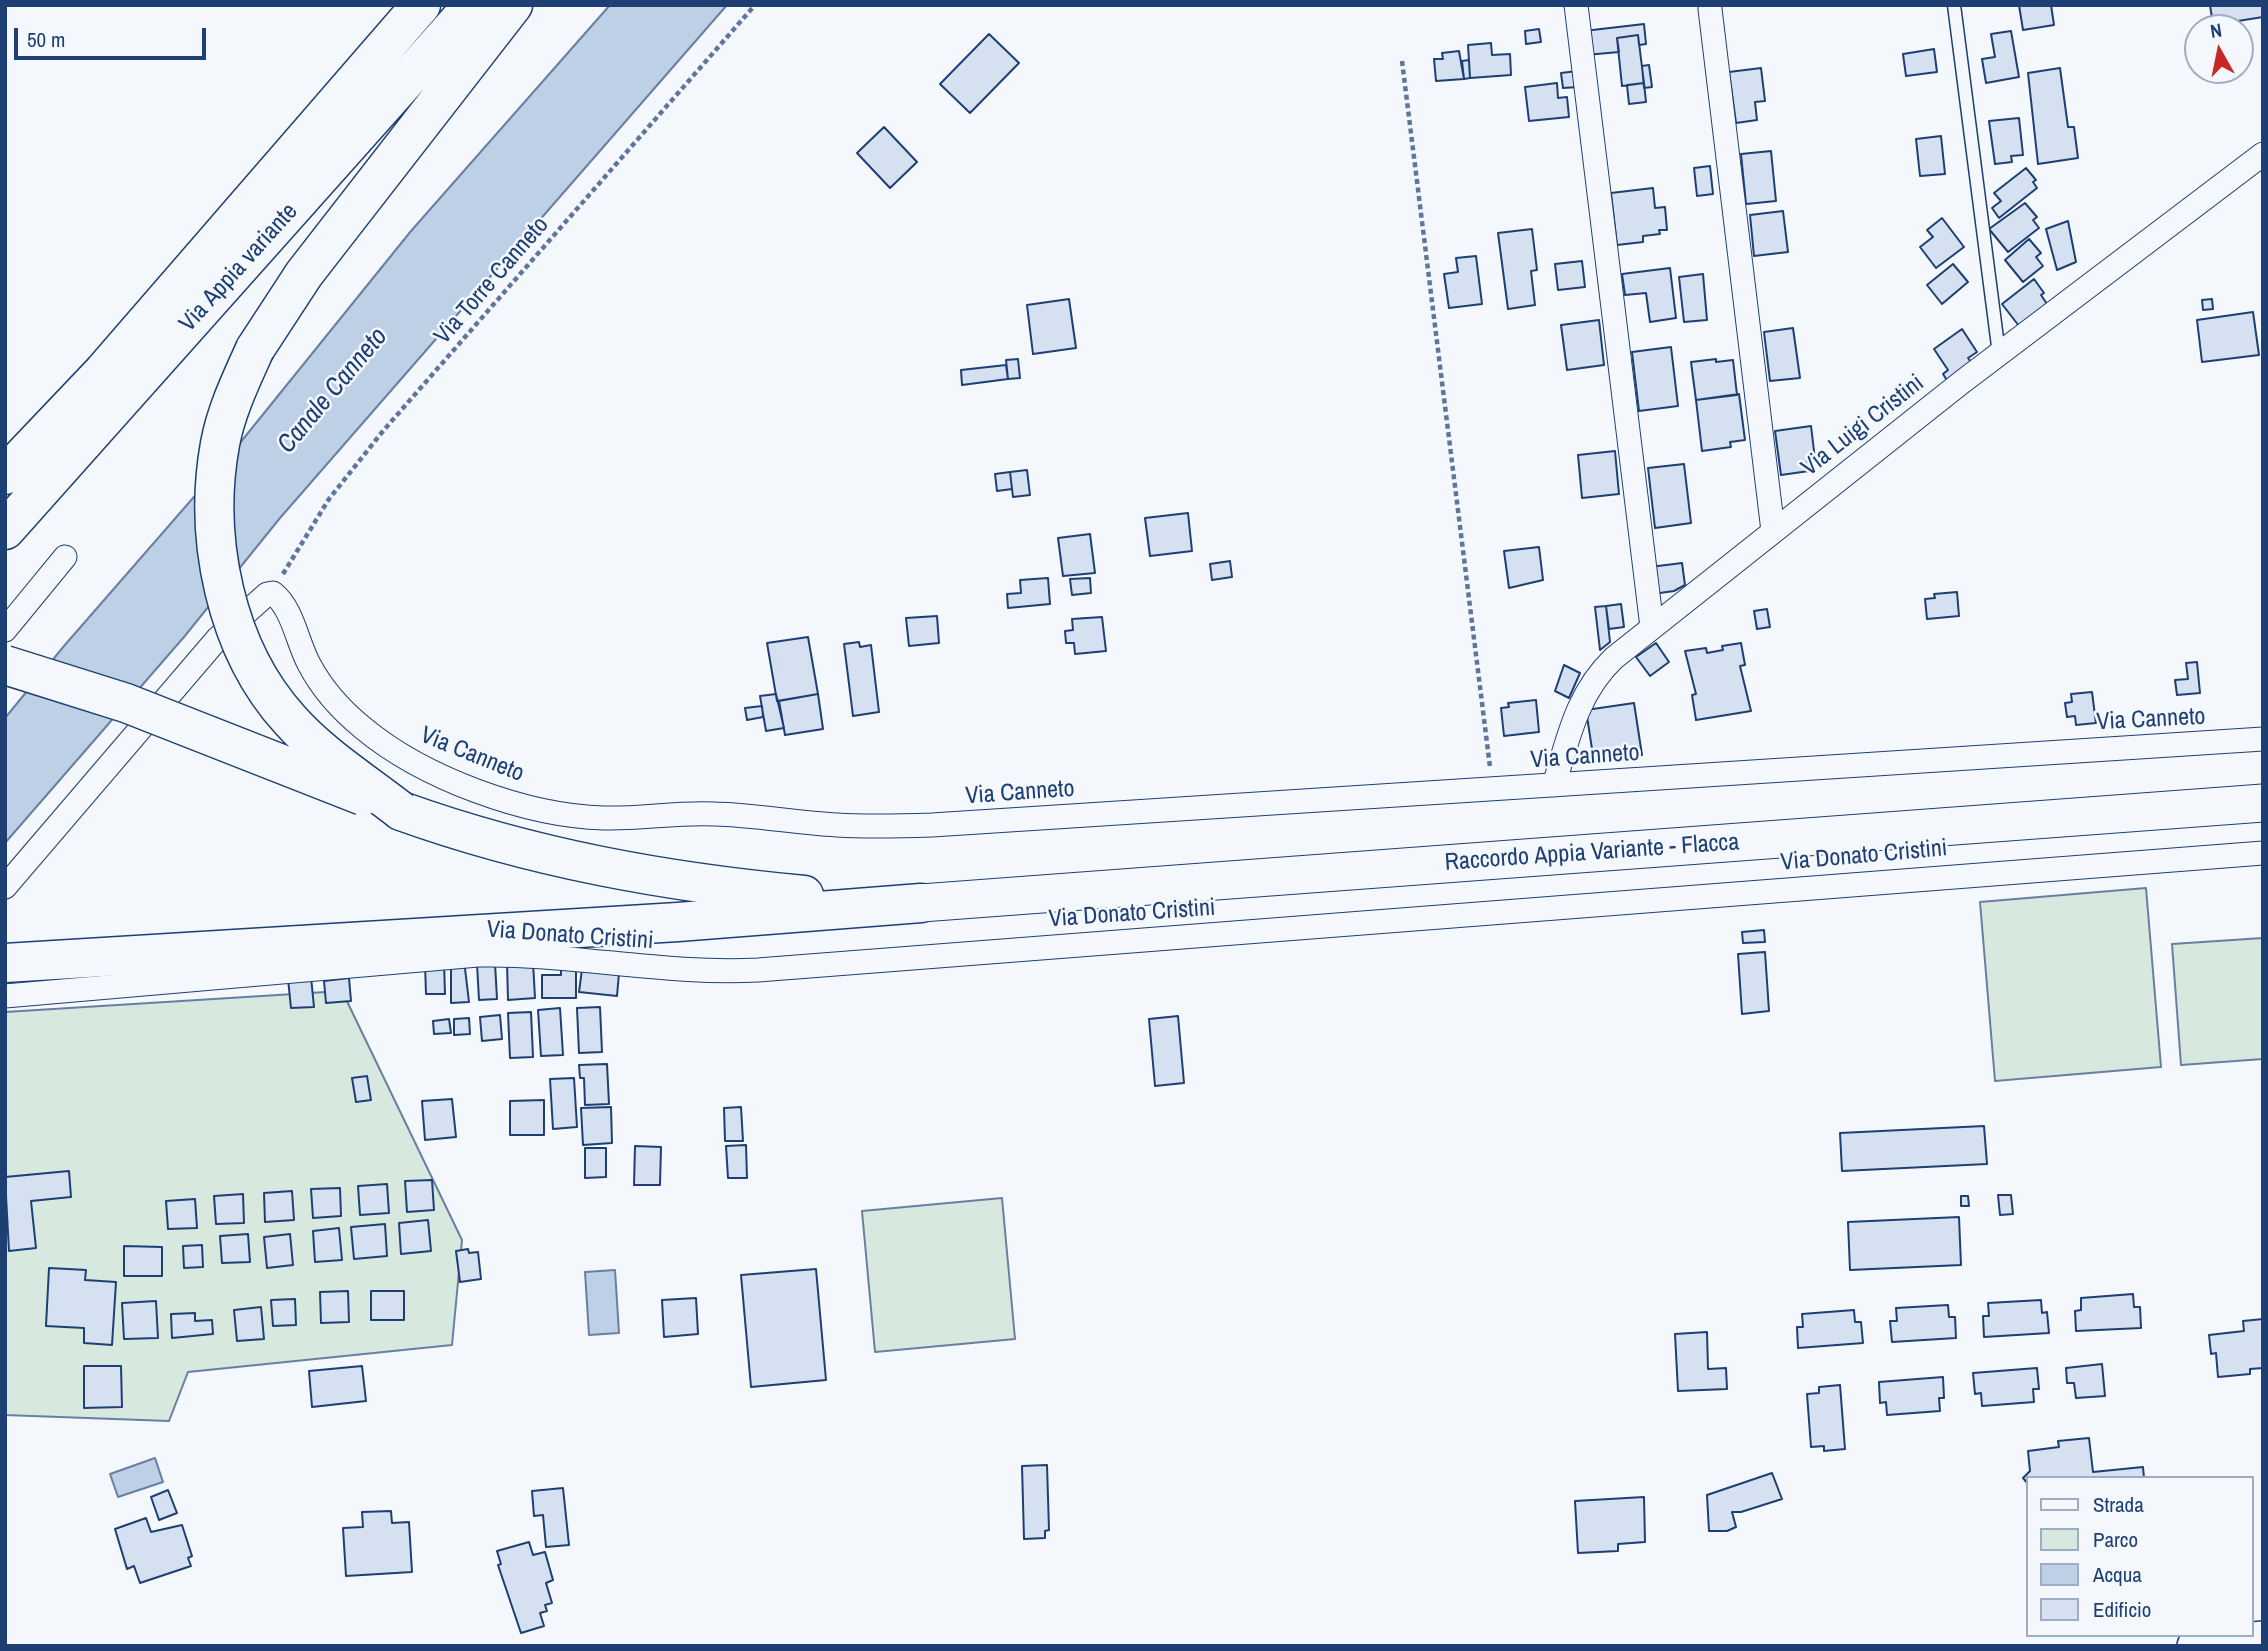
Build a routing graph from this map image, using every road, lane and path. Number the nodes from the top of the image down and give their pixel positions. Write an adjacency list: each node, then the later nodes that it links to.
1 (421, 5): 11 (highway, Via Appia variante)
2 (473, 5): 12 (highway, Via Appia variante)
3 (513, 5): 23 (highway, bridge)
4 (755, 5): 15 (path, Via Torre Canneto)
5 (1576, 5): 16 (street)
6 (1954, 5): 10 (lane)
7 (1710, 9): 13 (street)
8 (1402, 61): 21 (path)
9 (2263, 154): 10 (street, Via Luigi Cristini)
10 (1999, 354): 13 (street, Via Luigi Cristini)
11 (5, 475)
12 (5, 530)
13 (1773, 531): 16 (street, Via Luigi Cristini)
14 (65, 557): 17 (street)
15 (273, 593): 21 (street, Via Canneto); 25 (street)
16 (1652, 627): 20 (street, Via Luigi Cristini)
17 (5, 630)
18 (5, 665): 23 (highway, bridge)
19 (2263, 739): 20 (street, Via Canneto)
20 (1554, 785): 21 (street, Via Canneto)
21 (1493, 789)
22 (2263, 803): 26 (main road, Raccordo Appia Variante - Flacca)
23 (401, 811): 26 (highway)
24 (2263, 853): 28 (street, Via Donato Cristini)
25 (5, 887)
26 (921, 903): 27 (highway)
27 (5, 963)
28 (5, 996)
29 (2263, 1638): 30 (main road)
30 (2194, 1646)

